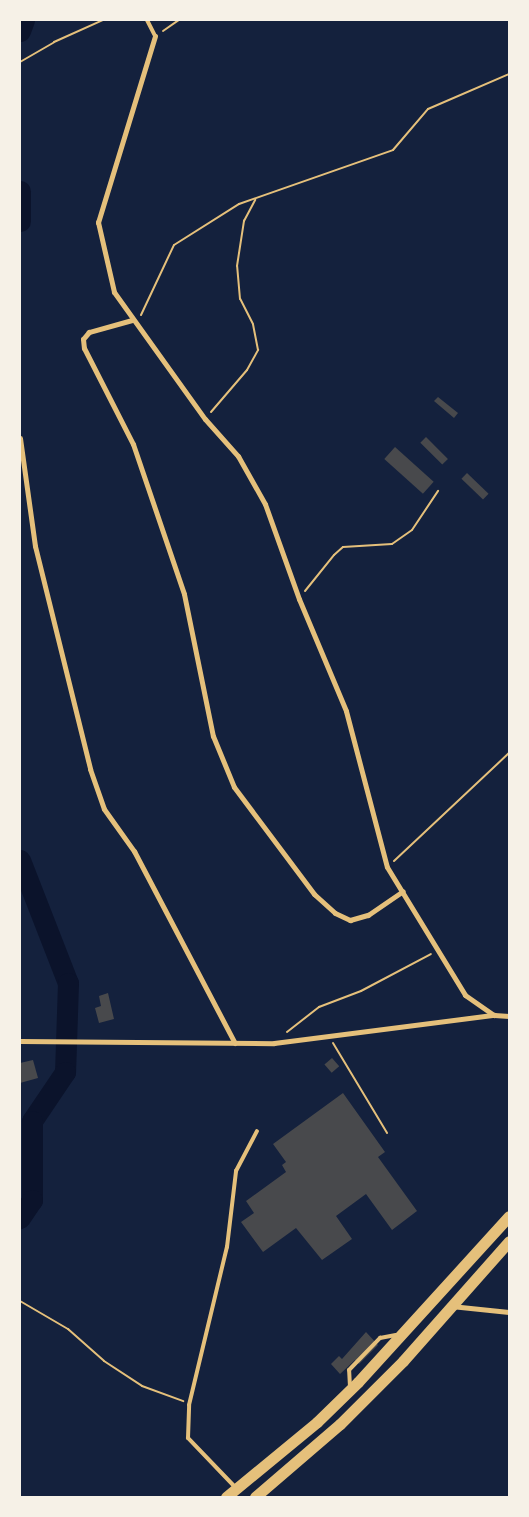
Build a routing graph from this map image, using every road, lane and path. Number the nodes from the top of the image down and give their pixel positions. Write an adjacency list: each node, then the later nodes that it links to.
1 (102, 20): 5 (path)
2 (147, 20): 4 (lane)
3 (180, 20): 4 (path)
4 (155, 36): 8 (street)
5 (20, 62)
6 (509, 74): 7 (path)
7 (255, 199): 9 (path); 10 (path)
8 (132, 320): 9 (street); 16 (street)
9 (136, 327): 10 (street)
10 (205, 419): 13 (street)
11 (20, 438): 22 (street)
12 (438, 491): 13 (path)
13 (299, 599): 15 (street)
14 (509, 753): 15 (path)
15 (387, 868): 16 (street)
16 (403, 891): 17 (street)
17 (437, 951): 18 (street); 23 (path)
18 (494, 1015): 19 (street); 20 (street)
19 (509, 1016)
20 (330, 1036): 23 (street); 25 (path)
21 (20, 1041): 22 (street)
22 (234, 1043): 23 (street)
23 (274, 1043)
24 (257, 1131): 31 (lane)
25 (387, 1134)
26 (509, 1216): 32 (main road)
27 (509, 1241): 29 (main road)
28 (20, 1301): 31 (path)
29 (451, 1306): 30 (street); 34 (main road)
30 (509, 1312)
31 (189, 1405): 32 (lane)
32 (236, 1489): 33 (main road)
33 (226, 1497)
34 (255, 1497)

